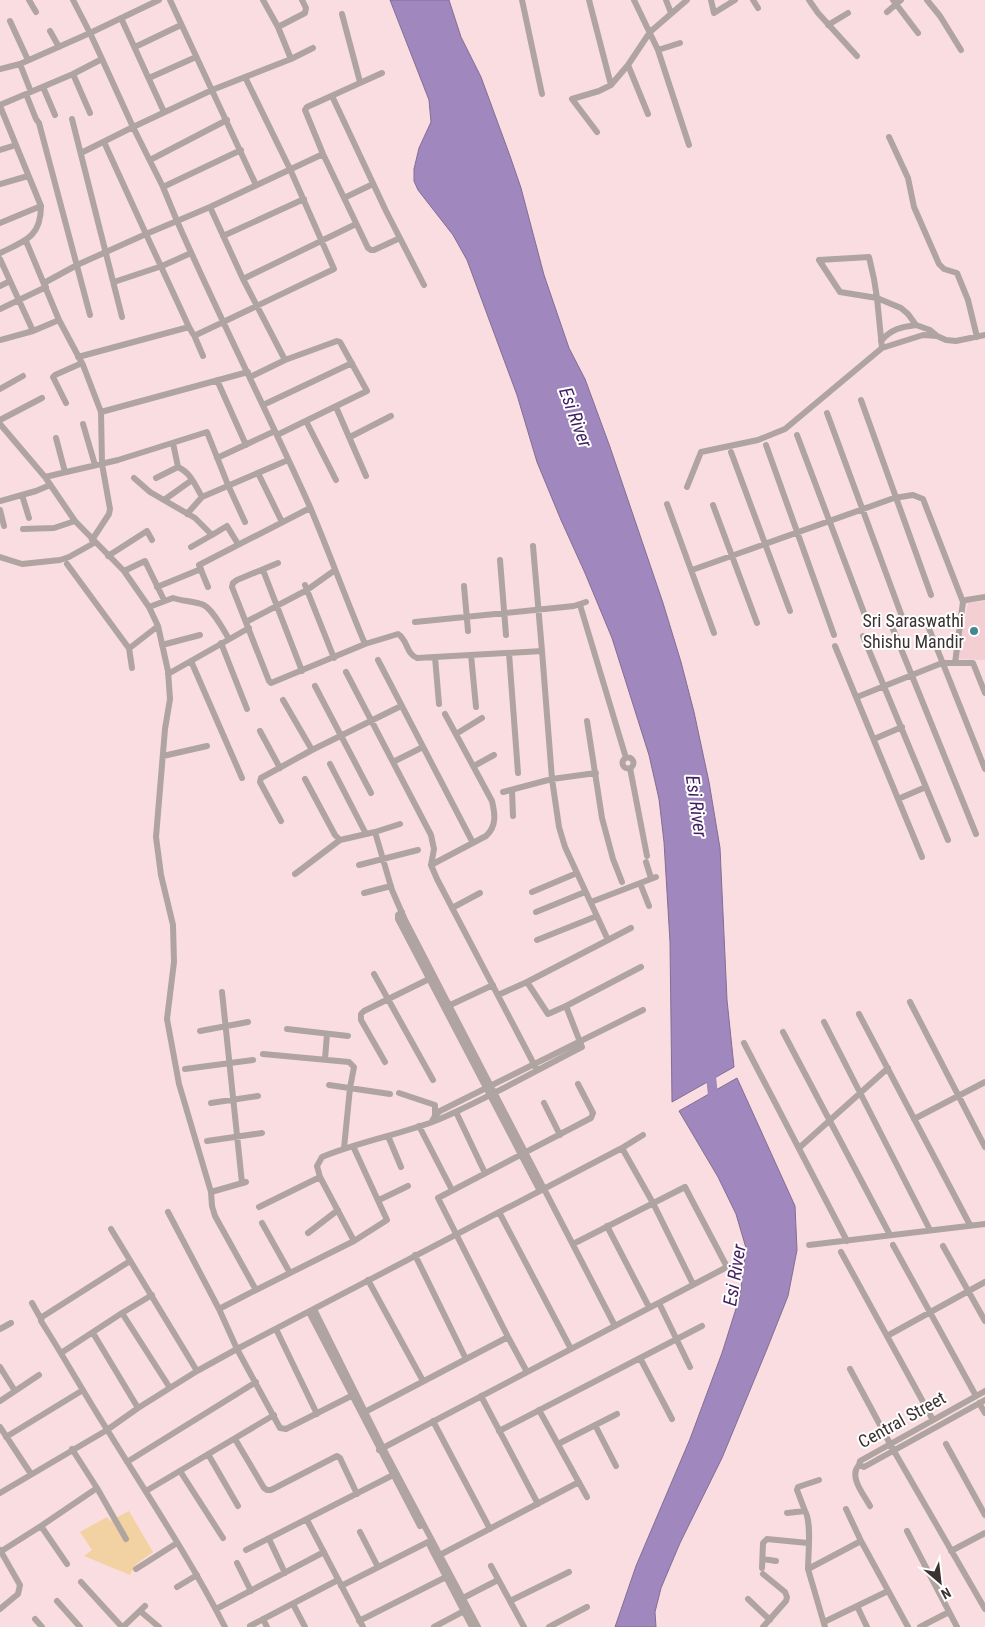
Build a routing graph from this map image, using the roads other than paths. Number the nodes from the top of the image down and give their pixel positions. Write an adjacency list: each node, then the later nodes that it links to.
1 (29, 0): 20 (street)
2 (83, 0): 18 (street)
3 (159, 0): 25 (street)
4 (170, 0): 27 (street)
5 (263, 0): 29 (street)
6 (302, 0): 29 (street)
7 (522, 0): 57 (street)
8 (589, 0): 53 (street)
9 (666, 0): 22 (street)
10 (687, 0): 22 (street)
11 (711, 0): 12 (street)
12 (735, 0)
13 (753, 0): 19 (street)
14 (927, 0): 39 (street)
15 (637, 1): 31 (street)
16 (812, 1): 28 (street)
17 (897, 1): 21 (street); 33 (street)
18 (74, 2): 32 (street)
19 (758, 8)
20 (36, 12)
21 (887, 12)
22 (672, 13): 31 (street)
23 (848, 13): 28 (street)
24 (342, 14): 52 (street)
25 (121, 18): 32 (street); 36 (street)
26 (10, 21): 44 (street)
27 (181, 25): 36 (street); 41 (street)
28 (828, 25): 40 (street)
29 (278, 27): 43 (street)
30 (50, 31): 35 (street)
31 (650, 32): 38 (street); 46 (street)
32 (90, 33): 35 (street); 42 (street)
33 (918, 33)
34 (680, 43): 38 (street)
35 (59, 47): 44 (street)
36 (134, 48): 51 (street)
37 (314, 48): 43 (street)
38 (658, 50): 72 (street)
39 (961, 50)
40 (857, 56)
41 (196, 57): 51 (street); 55 (street)
42 (102, 59): 49 (street); 67 (street)
43 (291, 59): 50 (street)
44 (28, 60): 45 (street)
45 (20, 64): 47 (street); 56 (street)
46 (628, 65): 53 (street); 62 (street)
47 (0, 69)
48 (382, 73): 52 (street)
49 (73, 74): 54 (street); 60 (street)
50 (245, 77): 55 (street); 78 (street)
51 (149, 78): 61 (street)
52 (360, 82): 58 (street)
53 (611, 85): 68 (street)
54 (42, 87): 56 (street); 63 (street)
55 (212, 90): 61 (street); 66 (street)
56 (29, 93): 59 (street); 100 (street)
57 (542, 94)
58 (332, 96): 76 (street); 82 (street)
59 (0, 106): 64 (street)
60 (90, 112)
61 (164, 112): 67 (street)
62 (648, 114)
63 (55, 115)
64 (2, 119): 71 (street)
65 (72, 119): 75 (street)
66 (227, 120): 74 (street); 77 (street)
67 (133, 127): 70 (street); 77 (street)
68 (597, 132)
69 (889, 136): 122 (street)
70 (104, 142): 75 (street); 91 (street)
71 (16, 145): 73 (street); 79 (street)
72 (689, 145)
73 (0, 150)
74 (240, 150): 81 (street); 83 (street)
75 (81, 153): 96 (street)
76 (323, 154): 78 (street); 84 (street)
77 (150, 160): 83 (street)
78 (290, 169): 81 (street); 85 (street)
79 (28, 176): 80 (street); 86 (street)
80 (0, 184)
81 (256, 184): 87 (street)
82 (373, 184): 84 (street); 93 (street)
83 (163, 187): 88 (street)
84 (344, 198): 90 (street)
85 (304, 199): 92 (street); 95 (street)
86 (41, 206): 89 (street); 94 (street)
87 (210, 207): 88 (street); 92 (street)
88 (177, 221): 91 (street); 98 (street)
89 (0, 223)
90 (356, 224): 93 (street); 95 (street)
91 (146, 234): 96 (street); 101 (street)
92 (223, 236): 102 (street)
93 (400, 238): 106 (street)
94 (26, 241): 97 (street); 105 (street)
95 (323, 241): 102 (street); 110 (street)
96 (107, 252): 100 (street); 104 (street)
97 (0, 253)
98 (191, 253): 101 (street); 115 (street)
99 (0, 259): 103 (street)
100 (77, 265): 105 (street); 112 (street)
101 (162, 266): 104 (street); 117 (street)
102 (243, 279): 110 (street)
103 (10, 281): 107 (street); 109 (street)
104 (114, 282): 113 (street)
105 (45, 285): 109 (street); 114 (street)
106 (424, 285)
107 (0, 286)
108 (877, 298): 108 (street); 116 (street); 124 (street)
109 (18, 300): 111 (street); 118 (street)
110 (257, 306): 115 (street); 127 (street)
111 (0, 309)
112 (90, 315)
113 (122, 317)
114 (59, 320): 118 (street); 126 (street)
115 (223, 322): 119 (street); 129 (street)
116 (916, 325): 121 (street); 124 (street)
117 (189, 327): 119 (street); 126 (street)
118 (33, 331): 123 (street)
119 (194, 335): 125 (street)
120 (985, 335): 122 (street)
121 (937, 336): 122 (street); 124 (street)
122 (977, 337)
123 (0, 340)
124 (882, 344): 166 (street)
125 (204, 356)
126 (80, 360): 135 (street); 138 (street)
127 (285, 360): 128 (street); 129 (street)
128 (352, 363): 136 (street); 137 (street)
129 (249, 374): 131 (street); 136 (street)
130 (23, 376): 132 (street)
131 (217, 380): 138 (street); 149 (street)
132 (0, 388)
133 (42, 398): 142 (street)
134 (861, 400): 169 (street)
135 (66, 403)
136 (263, 405): 144 (street)
137 (336, 407): 141 (street); 146 (street)
138 (101, 412): 154 (street)
139 (827, 413): 176 (street)
140 (391, 416): 146 (street)
141 (306, 421): 144 (street); 163 (street)
142 (0, 424): 159 (street)
143 (83, 424): 154 (street)
144 (276, 433): 149 (street); 153 (street)
145 (797, 435): 180 (street)
146 (350, 436): 158 (street)
147 (56, 438): 156 (street)
148 (173, 443): 152 (street); 154 (street); 155 (street)
149 (246, 444): 152 (street)
150 (766, 445): 185 (street)
151 (731, 452): 190 (street)
152 (217, 458): 165 (street)
153 (288, 460): 157 (street); 174 (street)
154 (99, 464): 156 (street); 188 (street)
155 (178, 467): 161 (street); 162 (street)
156 (65, 472): 159 (street)
157 (258, 473): 165 (street); 182 (street)
158 (366, 476)
159 (44, 477): 164 (street)
160 (134, 478): 170 (street)
161 (156, 478)
162 (192, 480): 168 (street); 170 (street)
163 (336, 480)
164 (50, 485): 167 (street); 179 (street)
165 (228, 485): 168 (street); 181 (street)
166 (686, 487)
167 (22, 495): 171 (street); 178 (street)
168 (202, 497): 177 (street)
169 (896, 498): 176 (street); 208 (street); 211 (street)
170 (164, 500): 177 (street)
171 (0, 501)
172 (667, 504): 202 (street)
173 (713, 505): 194 (street)
174 (310, 508): 182 (street); 201 (street)
175 (0, 510): 183 (street)
176 (862, 510): 180 (street); 219 (street)
177 (187, 514): 186 (street)
178 (29, 518)
179 (75, 521): 184 (street); 188 (street)
180 (830, 521): 185 (street); 224 (street)
181 (245, 522)
182 (282, 522): 189 (street)
183 (4, 526)
184 (23, 529)
185 (798, 533): 190 (street); 230 (street)
186 (212, 535): 189 (street); 192 (street)
187 (152, 540): 193 (street)
188 (93, 542): 193 (street); 195 (street)
189 (238, 544): 199 (street)
190 (765, 544): 194 (street); 215 (street)
191 (533, 546): 214 (street)
192 (191, 547)
193 (108, 556): 203 (street)
194 (732, 556): 202 (street); 221 (street)
195 (0, 557)
196 (500, 560): 216 (street)
197 (67, 564): 237 (street)
198 (278, 564): 200 (street)
199 (201, 569): 204 (street); 206 (street)
200 (263, 570): 212 (street); 222 (street)
201 (335, 570): 207 (street); 235 (street)
202 (692, 570): 227 (street)
203 (124, 571): 204 (street); 213 (street)
204 (157, 586): 210 (street)
205 (464, 586): 217 (street)
206 (208, 587)
207 (306, 588): 212 (street); 242 (street)
208 (931, 595)
209 (985, 597): 211 (street)
210 (164, 600): 213 (street); 232 (street)
211 (963, 602): 246 (street)
212 (277, 606): 222 (street); 248 (street)
213 (149, 607): 223 (street)
214 (540, 610): 216 (street); 238 (street); 307 (street)
215 (790, 611)
216 (504, 613): 217 (street); 229 (street)
217 (467, 617): 218 (street); 226 (street)
218 (415, 622)
219 (904, 622)
220 (926, 622): 245 (street)
221 (757, 623)
222 (248, 625): 232 (street); 248 (street)
223 (158, 626): 234 (street); 237 (street)
224 (870, 626)
225 (893, 629): 251 (street)
226 (468, 631)
227 (714, 633)
228 (200, 635): 234 (street)
229 (506, 635)
230 (834, 635)
231 (863, 636): 253 (street)
232 (229, 638): 233 (street)
233 (221, 643): 243 (street); 260 (street)
234 (162, 644): 250 (street)
235 (365, 644): 241 (street); 242 (street)
236 (835, 646): 255 (street)
237 (129, 648): 247 (street)
238 (542, 651): 239 (street); 284 (street)
239 (509, 653): 240 (street); 280 (street)
240 (472, 655): 241 (street); 259 (street)
241 (435, 657): 257 (street)
242 (334, 658): 248 (street)
243 (191, 660): 250 (street); 282 (street)
244 (378, 660): 258 (street)
245 (942, 663): 246 (street); 251 (street); 279 (street)
246 (955, 663): 254 (street)
247 (132, 668)
248 (302, 671)
249 (346, 672): 263 (street)
250 (168, 674): 274 (street)
251 (912, 674): 253 (street); 295 (street)
252 (315, 686): 268 (street)
253 (885, 686): 255 (street); 265 (street)
254 (985, 693)
255 (857, 697): 269 (street)
256 (284, 700): 272 (street)
257 (439, 704)
258 (401, 706): 263 (street); 271 (street)
259 (476, 706)
260 (247, 709)
261 (445, 714): 267 (street)
262 (482, 718): 267 (street)
263 (372, 721): 268 (street); 275 (street)
264 (587, 721): 281 (street)
265 (902, 727): 269 (street); 285 (street)
266 (260, 731): 278 (street)
267 (456, 734): 277 (street)
268 (342, 736): 272 (street); 288 (street)
269 (874, 738): 289 (street)
270 (207, 746): 274 (street)
271 (423, 747): 275 (street); 298 (street)
272 (312, 750): 278 (street)
273 (494, 755): 277 (street)
274 (162, 756): 389 (street)
275 (393, 762): 303 (street)
276 (330, 764): 294 (street)
277 (474, 766): 298 (street)
278 (280, 768): 291 (street)
279 (985, 769)
280 (518, 773)
281 (596, 773): 284 (street); 306 (street)
282 (242, 778)
283 (305, 779): 296 (street)
284 (552, 779): 286 (street); 304 (street)
285 (926, 787): 289 (street); 297 (street)
286 (512, 790): 287 (street); 290 (street)
287 (503, 792)
288 (371, 793)
289 (898, 799): 300 (street)
290 (514, 816)
291 (281, 821)
292 (400, 824): 293 (street)
293 (375, 832): 294 (street); 301 (street)
294 (366, 834): 296 (street)
295 (976, 834)
296 (340, 840): 305 (street)
297 (948, 840)
298 (473, 843): 303 (street)
299 (418, 850): 301 (street)
300 (922, 857)
301 (382, 858): 302 (street); 308 (street)
302 (359, 865)
303 (432, 865): 315 (street)
304 (577, 873): 309 (street); 310 (street)
305 (295, 874)
306 (622, 882)
307 (640, 883): 313 (street); 314 (street)
308 (391, 886): 311 (street); 323 (street)
309 (532, 892)
310 (585, 892): 313 (street); 316 (street)
311 (364, 893)
312 (480, 893): 315 (street)
313 (591, 902): 317 (street)
314 (649, 906)
315 (452, 908): 325 (street)
316 (536, 912)
317 (597, 916): 319 (street); 320 (street)
318 (631, 928): 320 (street)
319 (537, 940)
320 (608, 940): 324 (street)
321 (640, 967): 330 (street)
322 (374, 974): 328 (street)
323 (431, 978): 328 (street); 331 (street)
324 (526, 982): 327 (street); 330 (street)
325 (493, 985): 327 (street); 331 (street)
326 (222, 992): 336 (street)
327 (498, 996): 349 (street)
328 (388, 998): 347 (street); 352 (street)
329 (910, 1002): 362 (street)
330 (566, 1006): 342 (street)
331 (447, 1007): 357 (street)
332 (643, 1010): 342 (street)
333 (859, 1014): 350 (street)
334 (248, 1022): 336 (street)
335 (824, 1022): 359 (street)
336 (225, 1026): 338 (street); 348 (street)
337 (287, 1029): 340 (street)
338 (200, 1031)
339 (783, 1032): 369 (street)
340 (327, 1034): 341 (street); 345 (street)
341 (348, 1036)
342 (580, 1041): 349 (street)
343 (744, 1043): 381 (street)
344 (264, 1054): 345 (street)
345 (325, 1059): 356 (street)
346 (253, 1060): 348 (street)
347 (385, 1062)
348 (229, 1064): 351 (street); 363 (street)
349 (536, 1067): 357 (street)
350 (888, 1068): 359 (street); 368 (street)
351 (185, 1069)
352 (433, 1080)
353 (985, 1082): 362 (street)
354 (578, 1084): 372 (street)
355 (329, 1085): 356 (street)
356 (350, 1088): 360 (street); 379 (street)
357 (491, 1090): 366 (street); 367 (street); 382 (street)
358 (400, 1093): 367 (street)
359 (860, 1093): 369 (street); 401 (street)
360 (390, 1094)
361 (258, 1096): 363 (street)
362 (959, 1096): 368 (street); 378 (street)
363 (233, 1100): 364 (street); 375 (street)
364 (211, 1103)
365 (544, 1103): 372 (street)
366 (456, 1112): 367 (street); 384 (street)
367 (434, 1119): 370 (street)
368 (914, 1119): 399 (street)
369 (830, 1121): 381 (street); 404 (street)
370 (419, 1126): 373 (street); 387 (street)
371 (262, 1133): 375 (street)
372 (560, 1134): 382 (street)
373 (388, 1136): 377 (street); 383 (street)
374 (643, 1136): 380 (street)
375 (237, 1137): 376 (street); 389 (street)
376 (207, 1141)
377 (353, 1146): 379 (street); 390 (street)
378 (985, 1147)
379 (344, 1148): 385 (street)
380 (622, 1148): 388 (street); 391 (street)
381 (799, 1148): 406 (street)
382 (524, 1154): 384 (street); 388 (street)
383 (402, 1167)
384 (485, 1173): 387 (street)
385 (320, 1177): 392 (street); 393 (street)
386 (408, 1186): 390 (street)
387 (452, 1190): 403 (street)
388 (543, 1190): 395 (street); 407 (street)
389 (211, 1192): 418 (street)
390 (379, 1200): 405 (street)
391 (653, 1203): 398 (street); 417 (street); 417 (street)
392 (259, 1207)
393 (338, 1210): 402 (street); 405 (street)
394 (168, 1212): 424 (street)
395 (499, 1212): 403 (street); 440 (street)
396 (262, 1223): 414 (street)
397 (985, 1224): 399 (street)
398 (607, 1226): 407 (street); 423 (street)
399 (970, 1226): 401 (street)
400 (111, 1229): 413 (street)
401 (930, 1230): 404 (street)
402 (308, 1233)
403 (456, 1233): 412 (street); 437 (street)
404 (890, 1236): 406 (street)
405 (354, 1241): 414 (street)
406 (847, 1241): 408 (street)
407 (573, 1244): 431 (street)
408 (809, 1245)
409 (893, 1245): 426 (street)
410 (943, 1246): 419 (street)
411 (841, 1252): 436 (street)
412 (415, 1255): 415 (street); 443 (street)
413 (130, 1261): 420 (street); 428 (street)
414 (290, 1273): 418 (street)
415 (368, 1280): 425 (street); 451 (street)
416 (985, 1282): 419 (street)
417 (693, 1284): 422 (street)
418 (256, 1290): 424 (street)
419 (968, 1291): 426 (street); 429 (street)
420 (152, 1295): 427 (street); 447 (street)
421 (32, 1303): 428 (street)
422 (658, 1303): 423 (street); 438 (street)
423 (649, 1308): 431 (street)
424 (219, 1310): 439 (street)
425 (311, 1310): 434 (street); 456 (street)
426 (930, 1312): 436 (street); 458 (street)
427 (122, 1313): 435 (street); 452 (street)
428 (41, 1319): 441 (street)
429 (985, 1321)
430 (10, 1323): 433 (street)
431 (615, 1326): 440 (street)
432 (702, 1326): 438 (street)
433 (0, 1329)
434 (276, 1329): 439 (street); 465 (street)
435 (92, 1333): 441 (street); 461 (street)
436 (887, 1336): 470 (street)
437 (508, 1337): 443 (street); 448 (street)
438 (676, 1339): 442 (street); 445 (street)
439 (237, 1349): 447 (street); 450 (street)
440 (571, 1349): 448 (street)
441 (61, 1353): 453 (street)
442 (640, 1358): 462 (street); 469 (street)
443 (466, 1359): 451 (street)
444 (0, 1367): 454 (street)
445 (690, 1367)
446 (850, 1369): 479 (street)
447 (197, 1371): 452 (street)
448 (527, 1372): 457 (street)
449 (39, 1375): 454 (street)
450 (256, 1382): 468 (street); 485 (street)
451 (423, 1382): 463 (street)
452 (170, 1388): 461 (street)
453 (83, 1390): 474 (street); 476 (street)
454 (15, 1391): 459 (street)
455 (985, 1391): 458 (street, Central Street)
456 (354, 1395): 463 (street); 465 (street)
457 (481, 1396): 471 (street); 475 (street)
458 (980, 1400): 460 (street, Central Street); 464 (street); 467 (street, Central Street)
459 (0, 1401)
460 (957, 1407): 467 (street); 470 (street, Central Street)
461 (138, 1408): 474 (street)
462 (539, 1410): 475 (street); 478 (street)
463 (363, 1412): 482 (street)
464 (985, 1413)
465 (317, 1414): 468 (street)
466 (617, 1414): 472 (street)
467 (961, 1414): 483 (street, Central Street)
468 (274, 1415): 477 (street)
469 (672, 1419)
470 (933, 1420): 479 (street, Central Street)
471 (433, 1422): 482 (street); 507 (street)
472 (595, 1425): 478 (street); 487 (street)
473 (0, 1427): 476 (street)
474 (106, 1430): 481 (street); 485 (street)
475 (499, 1430): 498 (street)
476 (6, 1437): 489 (street)
477 (234, 1439): 484 (street); 496 (street)
478 (558, 1444): 492 (street)
479 (890, 1444): 483 (street); 486 (street, Central Street)
480 (946, 1444): 504 (street)
481 (72, 1449): 489 (street); 493 (street)
482 (381, 1449): 490 (street); 522 (street)
483 (894, 1451): 486 (street, Central Street); 520 (street)
484 (208, 1454): 488 (street); 499 (street)
485 (127, 1462): 495 (street)
486 (858, 1465): 500 (street)
487 (616, 1466)
488 (180, 1471): 495 (street); 511 (street)
489 (31, 1474): 494 (street)
490 (392, 1475): 496 (street); 515 (street)
491 (819, 1480): 502 (street)
492 (579, 1482): 497 (street); 498 (street)
493 (97, 1488): 506 (street); 512 (street)
494 (1, 1491)
495 (146, 1491): 514 (street)
496 (357, 1494): 505 (street)
497 (587, 1497)
498 (538, 1504): 507 (street)
499 (238, 1506)
500 (870, 1506)
501 (846, 1509): 516 (street)
502 (804, 1511): 503 (street); 517 (street)
503 (787, 1513)
504 (985, 1515)
505 (307, 1520): 513 (street); 521 (street)
506 (42, 1526): 519 (street); 526 (street)
507 (490, 1529): 522 (street)
508 (907, 1531): 552 (street)
509 (360, 1532): 528 (street)
510 (985, 1533): 520 (street)
511 (223, 1538)
512 (126, 1539)
513 (269, 1539): 518 (street); 532 (street)
514 (177, 1542): 529 (street); 533 (street)
515 (428, 1542): 522 (street); 528 (street)
516 (861, 1542): 530 (street); 540 (street)
517 (808, 1543): 523 (street); 530 (street)
518 (246, 1550)
519 (0, 1551): 548 (street)
520 (952, 1551): 550 (street)
521 (324, 1552): 532 (street); 537 (street)
522 (438, 1556): 534 (street); 541 (street)
523 (763, 1559): 524 (street); 555 (street)
524 (776, 1561)
525 (237, 1563): 539 (street)
526 (67, 1564)
527 (491, 1566): 535 (street)
528 (378, 1567): 537 (street)
529 (136, 1569)
530 (808, 1569): 557 (street)
531 (569, 1572): 544 (street)
532 (286, 1573): 539 (street)
533 (196, 1575): 538 (street); 549 (street)
534 (446, 1577): 551 (street); 556 (street)
535 (498, 1580): 541 (street); 544 (street)
536 (81, 1582): 561 (street)
537 (340, 1583): 545 (street); 556 (street)
538 (177, 1587)
539 (251, 1590): 549 (street)
540 (888, 1591): 546 (street); 573 (street)
541 (463, 1598): 568 (street)
542 (748, 1599): 555 (street)
543 (57, 1601): 560 (street)
544 (510, 1601): 569 (street)
545 (294, 1604): 554 (street); 565 (street)
546 (857, 1606): 557 (street); 572 (street)
547 (587, 1607): 570 (street)
548 (0, 1609)
549 (216, 1609): 563 (street)
550 (985, 1609)
551 (464, 1611): 566 (street); 567 (street)
552 (949, 1612): 574 (street); 575 (street)
553 (35, 1619): 559 (street)
554 (263, 1620): 558 (street); 564 (street)
555 (770, 1620): 571 (street)
556 (361, 1624)
557 (825, 1624)
558 (250, 1626)
559 (42, 1627)
560 (80, 1627)
561 (122, 1627): 562 (street)
562 (159, 1627)
563 (225, 1627)
564 (267, 1627)
565 (306, 1627)
566 (434, 1627)
567 (472, 1627)
568 (478, 1627)
569 (524, 1627)
570 (549, 1627)
571 (763, 1627)
572 (867, 1627)
573 (908, 1627)
574 (920, 1627)
575 (957, 1627)

